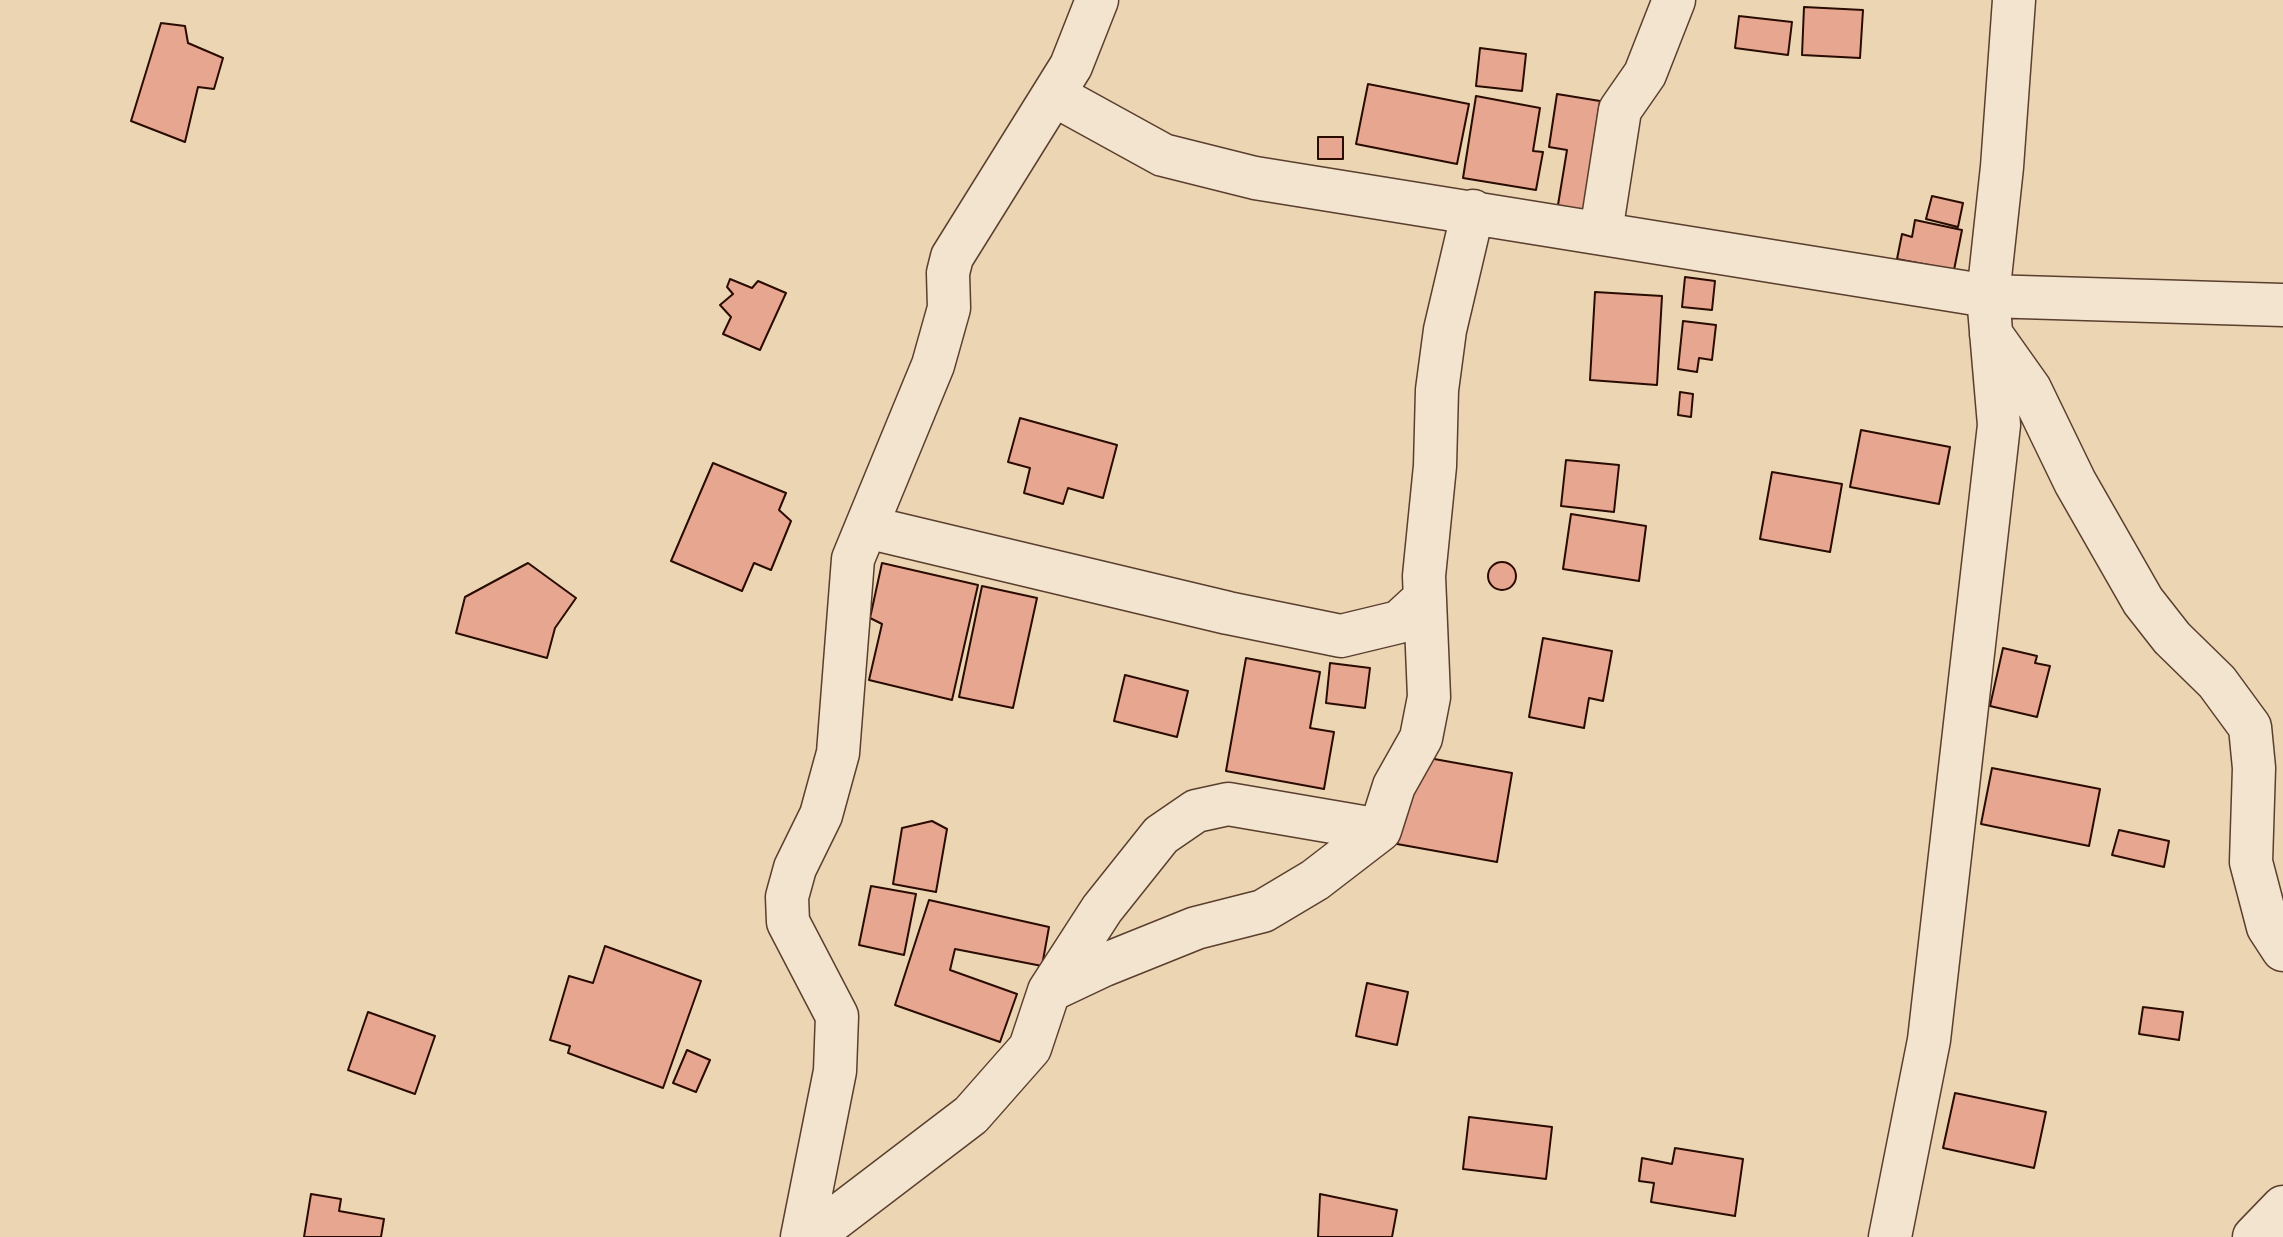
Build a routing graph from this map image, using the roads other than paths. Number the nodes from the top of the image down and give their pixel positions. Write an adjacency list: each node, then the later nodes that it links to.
1 (1097, 0): 4 (street)
2 (1674, 0): 6 (street)
3 (2014, 0): 8 (street)
4 (1054, 95): 5 (street); 9 (street)
5 (1473, 211): 6 (street); 10 (street)
6 (1601, 232): 8 (street)
7 (2283, 305): 8 (street)
8 (1989, 315): 12 (street); 17 (street)
9 (867, 527): 10 (street); 15 (street)
10 (1425, 598): 11 (street)
11 (1380, 830): 13 (street); 13 (street)
12 (2283, 950)
13 (1049, 991): 16 (street)
14 (2283, 1207): 18 (street)
15 (802, 1237)
16 (811, 1237)
17 (1890, 1237)
18 (2254, 1237)

